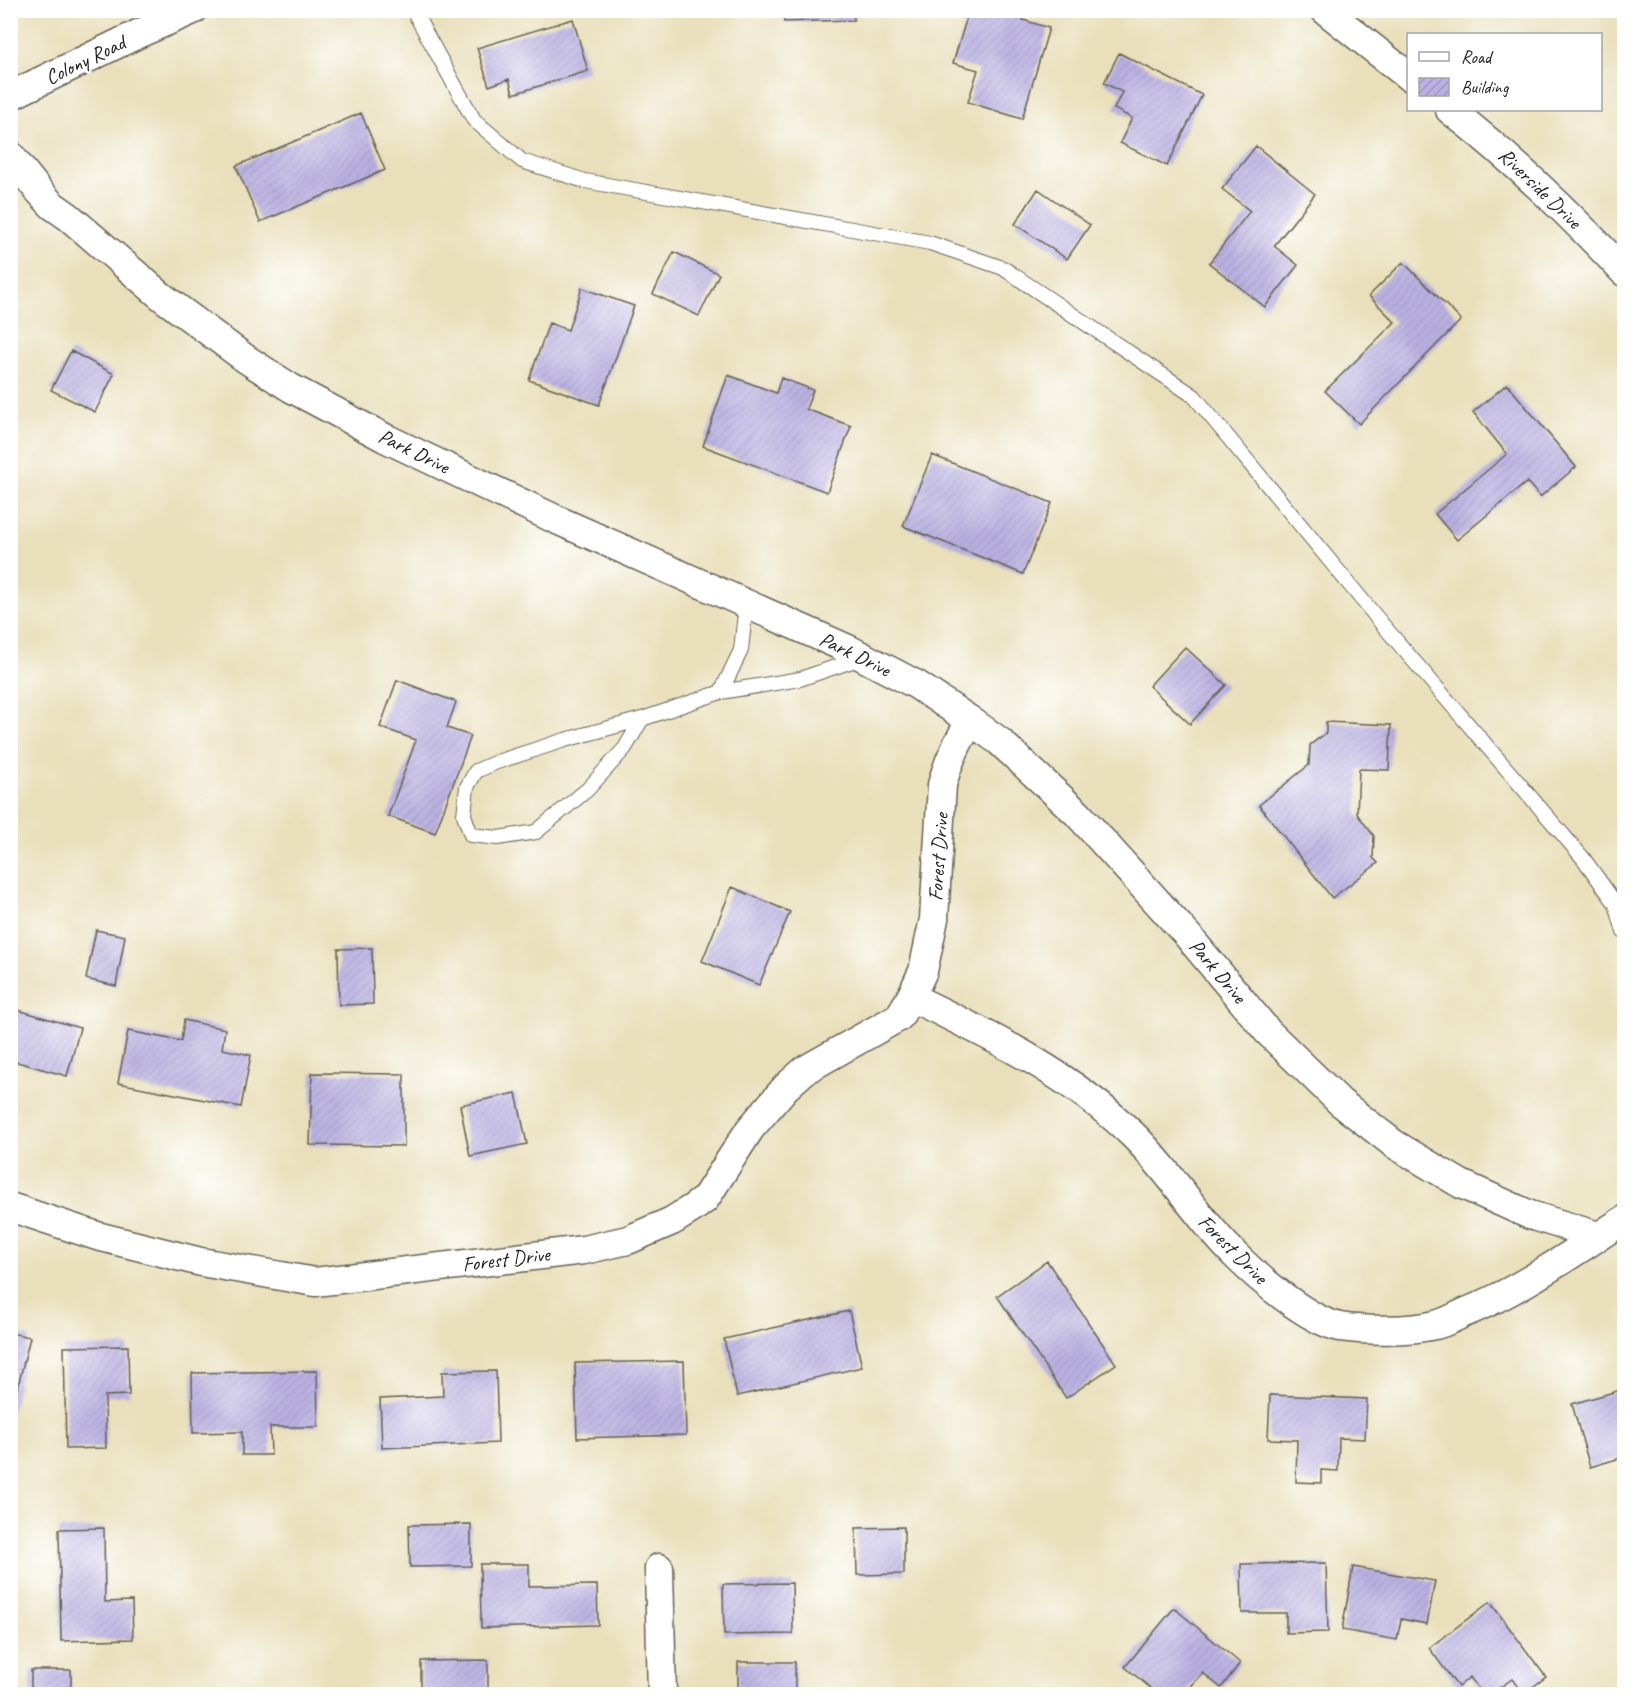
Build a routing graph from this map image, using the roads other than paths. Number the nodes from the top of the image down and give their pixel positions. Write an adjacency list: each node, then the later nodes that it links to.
1 (193, 10): 5 (street, Colony Road)
2 (413, 10): 14 (lane)
3 (1325, 10): 4 (street)
4 (1407, 75)
5 (10, 96)
6 (1451, 111): 8 (street, Riverside Drive)
7 (10, 155): 9 (street, Park Drive)
8 (1624, 272)
9 (746, 604): 10 (street, Park Drive); 11 (lane)
10 (863, 657): 11 (lane); 13 (street, Park Drive)
11 (721, 692): 12 (lane)
12 (642, 719): 12 (lane)
13 (971, 721): 15 (street, Forest Drive); 18 (street, Park Drive)
14 (1624, 932)
15 (911, 997): 16 (street, Forest Drive); 18 (street, Forest Drive)
16 (10, 1208)
17 (1624, 1220): 18 (street)
18 (1598, 1236)
19 (659, 1568): 20 (street)
20 (662, 1695)

